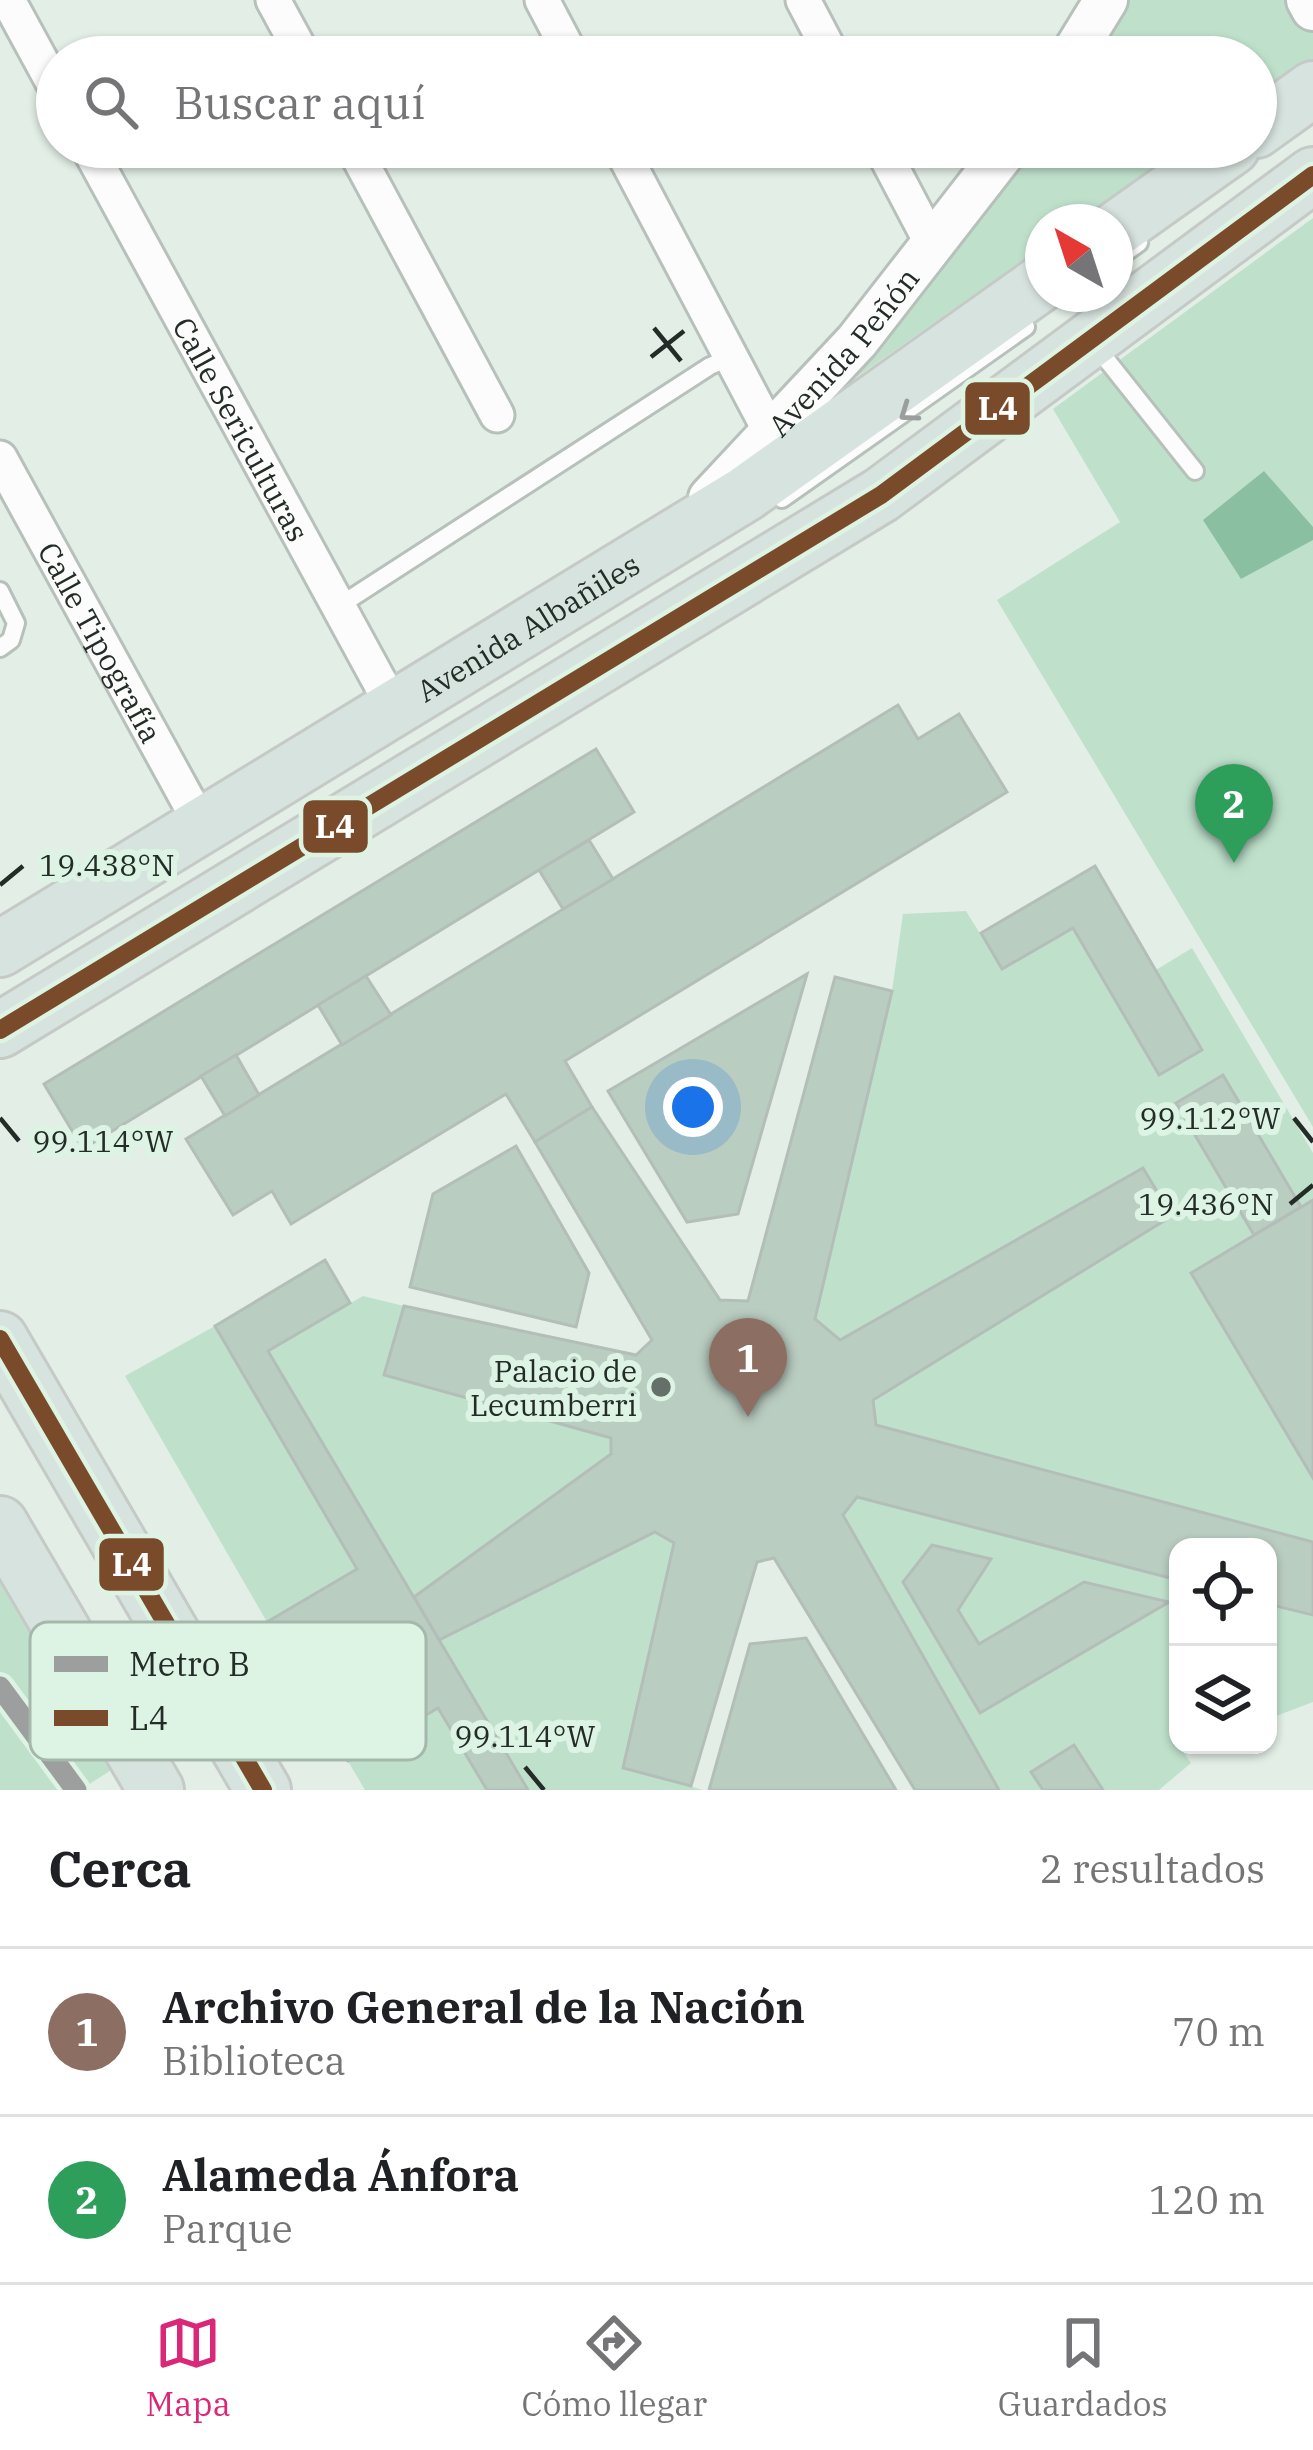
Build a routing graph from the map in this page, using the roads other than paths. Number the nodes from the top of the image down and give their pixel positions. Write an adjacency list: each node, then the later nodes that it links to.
1 (8, 0): 10 (street)
2 (273, 0): 7 (street)
3 (542, 0): 8 (street)
4 (803, 0): 9 (street)
5 (1308, 0): 6 (street)
6 (1313, 9)
7 (293, 36)
8 (561, 36)
9 (822, 36)
10 (36, 51)
11 (1313, 89): 13 (main road)
12 (1313, 113): 14 (lane)
13 (1277, 137)
14 (1277, 142)
15 (99, 168): 35 (street, Calle Sericulturas)
16 (364, 168): 28 (street)
17 (631, 168): 27 (street)
18 (891, 168): 23 (street)
19 (992, 168): 23 (street, Avenida Peñón)
20 (1237, 168): 22 (main road)
21 (1250, 168): 26 (main road)
22 (1133, 232)
23 (933, 247): 29 (street, Avenida Peñón)
24 (1025, 311): 33 (main road, Avenida Albañiles)
25 (1026, 312): 32 (lane, one-way to 32)
26 (1089, 339): 31 (lane); 40 (main road)
27 (731, 358): 29 (street); 35 (lane)
28 (497, 415)
29 (772, 435): 33 (street, Avenida Peñón)
30 (0, 458): 38 (street, Calle Tipografía)
31 (1195, 471)
32 (760, 512)
33 (665, 544): 37 (main road, Avenida Albañiles)
34 (0, 591): 36 (lane)
35 (339, 606): 37 (street, Calle Sericulturas)
36 (0, 649)
37 (395, 710): 38 (main road, Avenida Albañiles)
38 (203, 828): 39 (main road, Avenida Albañiles)
39 (5, 933)
40 (0, 1030)
41 (0, 1339): 44 (main road)
42 (0, 1524): 43 (main road)
43 (57, 1622)
44 (164, 1622)
45 (137, 1760): 47 (main road)
46 (245, 1760): 48 (main road)
47 (154, 1790)
48 (262, 1790)

